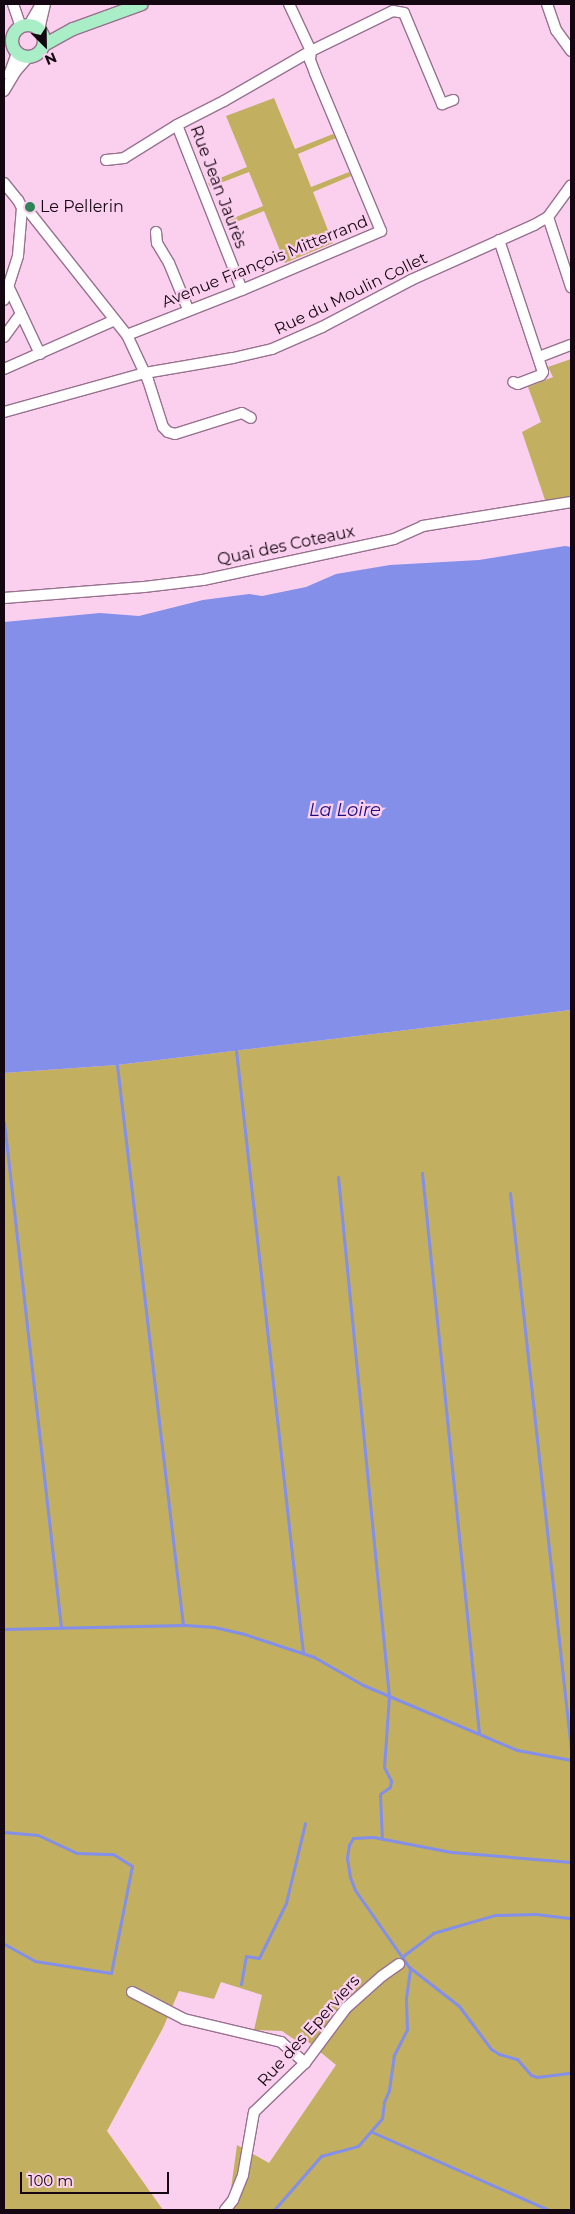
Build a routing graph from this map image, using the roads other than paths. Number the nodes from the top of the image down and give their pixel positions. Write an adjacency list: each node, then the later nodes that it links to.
1 (13, 4): 6 (street)
2 (43, 4): 6 (street)
3 (142, 4): 6 (main road)
4 (289, 4): 7 (street, Avenue François Mitterrand)
5 (547, 4): 9 (street)
6 (35, 32): 8 (main road); 8 (main road)
7 (311, 50): 12 (street, Rue Jean Jaurès); 13 (street, Rue Jean Jaurès); 23 (street, Avenue François Mitterrand)
8 (16, 51): 10 (main road); 11 (street)
9 (571, 52)
10 (4, 56)
11 (4, 91)
12 (453, 100)
13 (177, 125): 14 (street); 23 (street, Rue Jean Jaurès)
14 (106, 160)
15 (4, 183): 17 (street)
16 (571, 185): 18 (street, Rue du Moulin Collet)
17 (22, 208): 22 (street); 27 (street)
18 (548, 217): 20 (street, Rue du Moulin Collet); 21 (street)
19 (156, 232): 25 (street)
20 (499, 240): 32 (street); 34 (street, Rue du Moulin Collet)
21 (571, 287)
22 (9, 288): 24 (street); 26 (street)
23 (242, 290): 25 (street, Avenue François Mitterrand)
24 (4, 300)
25 (188, 309): 28 (street, Avenue François Mitterrand)
26 (21, 314): 29 (street); 31 (street)
27 (115, 320): 28 (street); 31 (street)
28 (127, 335): 34 (street)
29 (4, 337)
30 (571, 345): 32 (street)
31 (40, 354): 33 (street)
32 (538, 356): 35 (street)
33 (4, 369)
34 (145, 373): 36 (street, Rue du Moulin Collet); 37 (street)
35 (513, 382)
36 (4, 412)
37 (250, 418)
38 (571, 502): 39 (street, Quai des Coteaux)
39 (4, 598)
40 (399, 1964): 42 (street, Rue des Eperviers)
41 (132, 1992): 42 (street)
42 (305, 2063): 43 (street, Rue des Eperviers)
43 (225, 2210)

